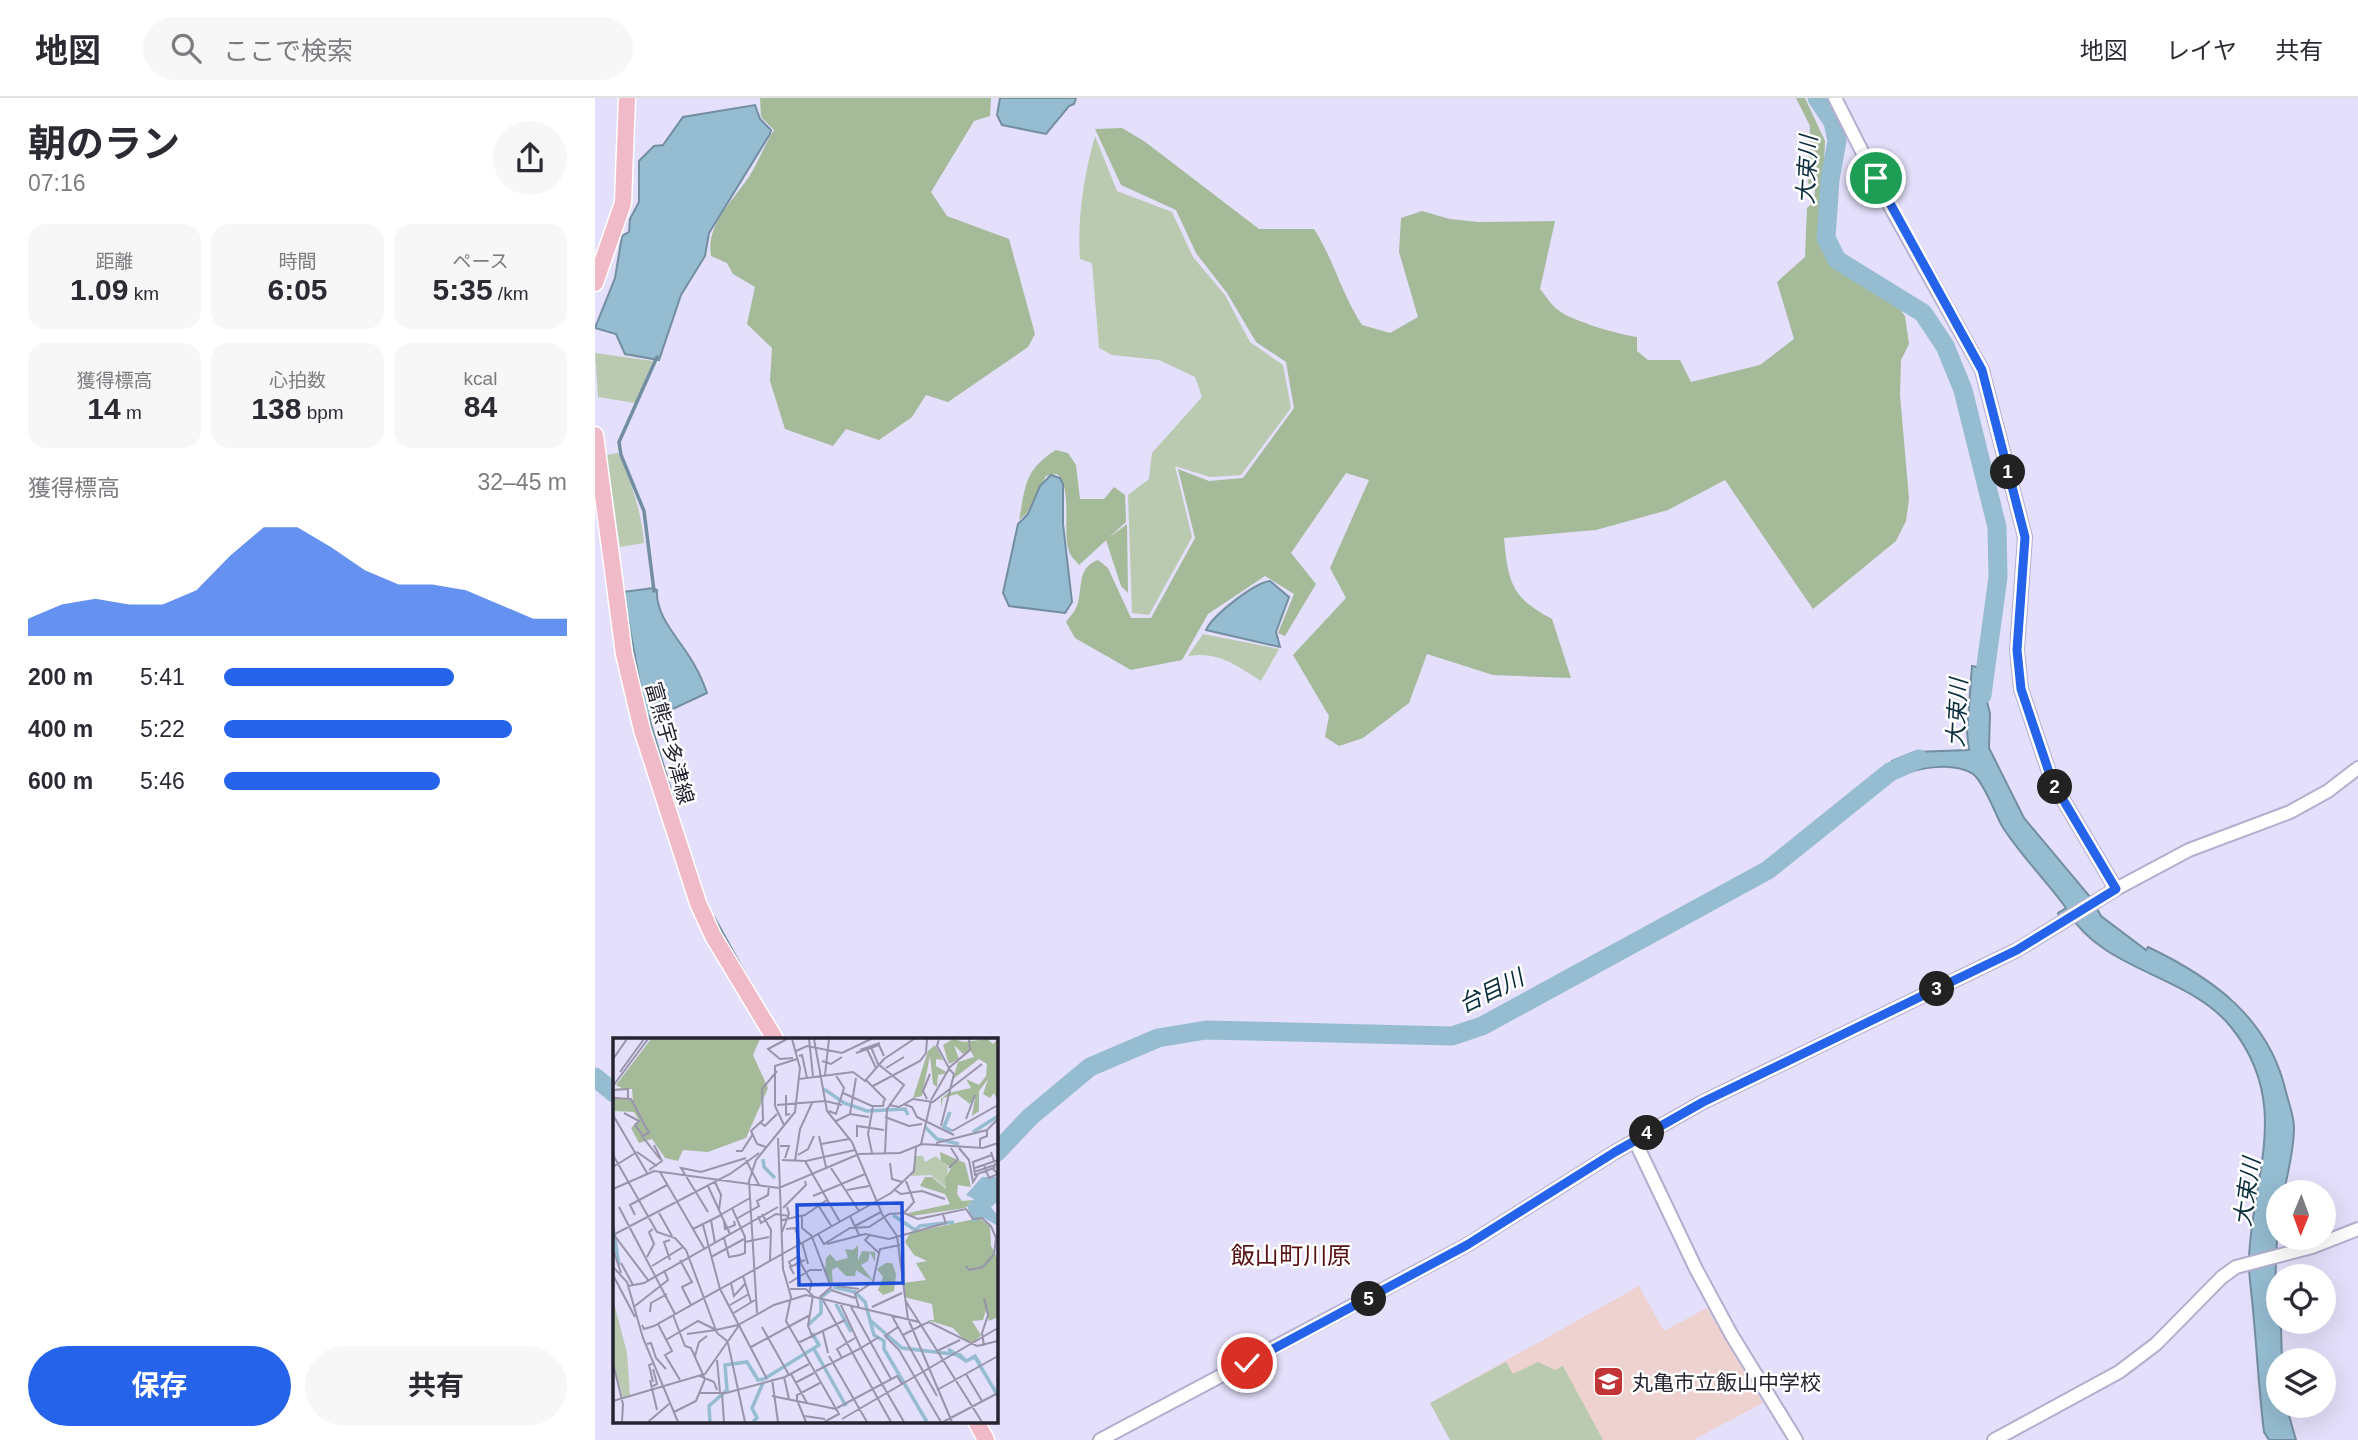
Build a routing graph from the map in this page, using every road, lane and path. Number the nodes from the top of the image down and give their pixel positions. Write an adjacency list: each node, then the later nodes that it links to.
1 (627, 98): 3 (main road)
2 (1835, 98): 6 (street)
3 (595, 283)
4 (595, 435): 7 (main road, 富熊宇多津線)
5 (2358, 768): 6 (street)
6 (2116, 889): 8 (street)
7 (774, 1038)
8 (1635, 1141): 12 (street); 13 (street)
9 (2358, 1229): 14 (street)
10 (977, 1422): 11 (main road)
11 (986, 1440)
12 (1100, 1440)
13 (1796, 1440)
14 (1994, 1440)

